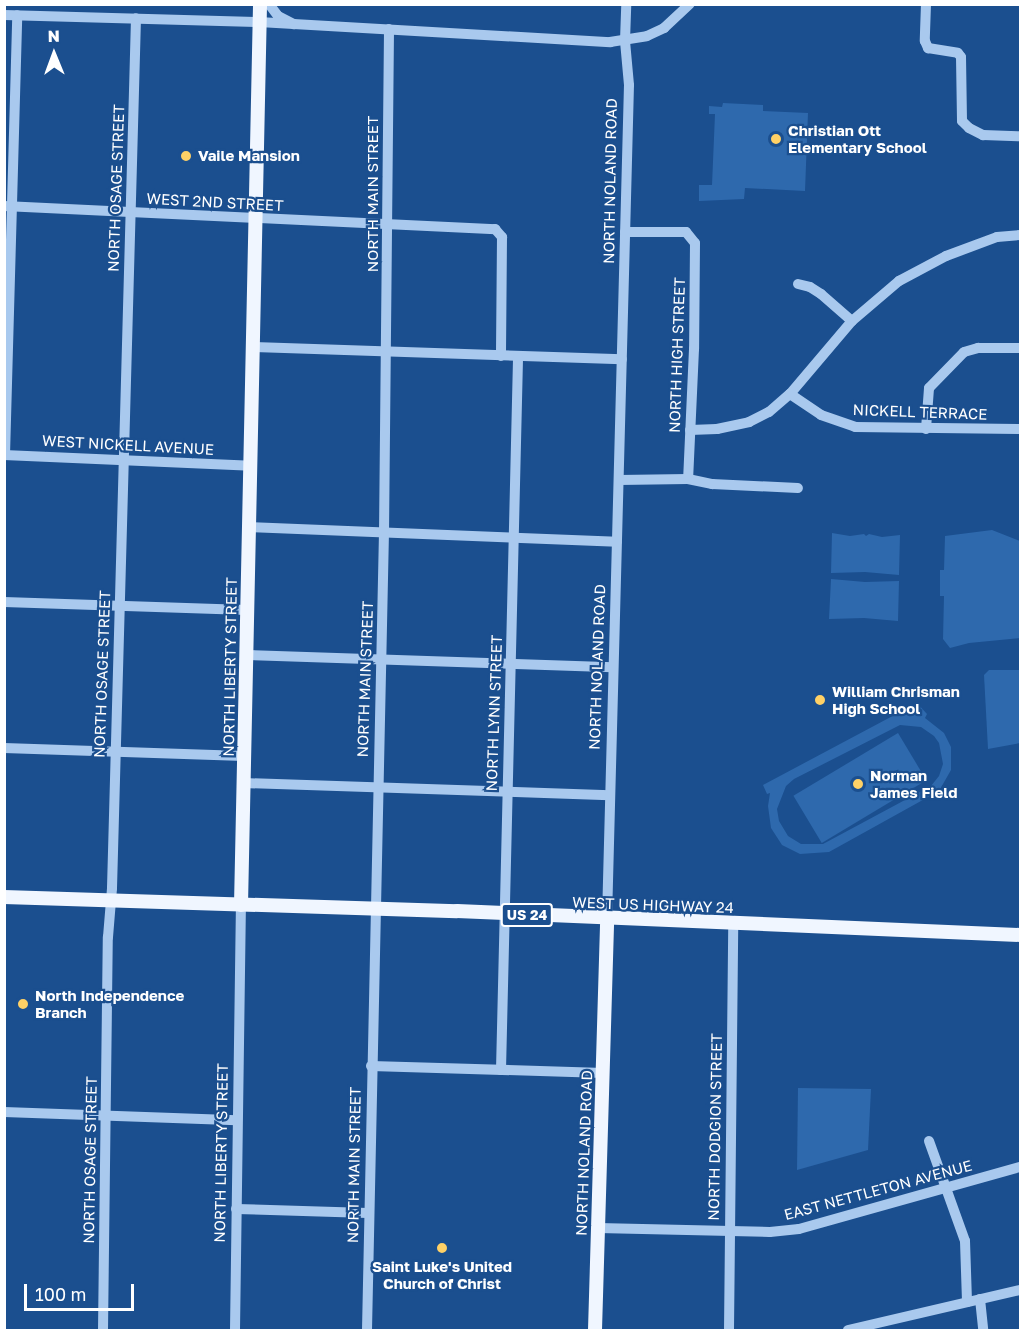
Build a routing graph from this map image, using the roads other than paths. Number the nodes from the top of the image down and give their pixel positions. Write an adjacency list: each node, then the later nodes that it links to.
1 (260, 4): 9 (main road, NORTH LIBERTY STREET)
2 (268, 4): 10 (street)
3 (626, 4): 12 (street, NORTH NOLAND ROAD)
4 (690, 4): 12 (street)
5 (926, 4): 13 (street)
6 (4, 15): 7 (street)
7 (18, 15): 8 (street); 14 (street)
8 (136, 18): 9 (street); 15 (street, NORTH OSAGE STREET)
9 (259, 22): 10 (street); 16 (main road, NORTH LIBERTY STREET)
10 (297, 25): 11 (street)
11 (389, 29): 12 (street); 17 (street, NORTH MAIN STREET)
12 (625, 41): 18 (street, NORTH NOLAND ROAD)
13 (1020, 136)
14 (8, 206): 15 (street, WEST 2ND STREET); 32 (street)
15 (130, 213): 16 (street, WEST 2ND STREET); 33 (street, NORTH OSAGE STREET)
16 (255, 220): 17 (street, WEST 2ND STREET); 22 (main road, NORTH LIBERTY STREET)
17 (388, 225): 24 (street, NORTH MAIN STREET); 25 (street, WEST 2ND STREET)
18 (625, 232): 27 (street, NORTH NOLAND ROAD); 31 (street, NORTH HIGH STREET)
19 (1020, 236): 21 (street)
20 (798, 284): 21 (street)
21 (852, 321): 28 (street)
22 (253, 347): 24 (street); 34 (main road, NORTH LIBERTY STREET)
23 (1020, 348): 29 (street)
24 (386, 353): 25 (street); 39 (street, NORTH MAIN STREET)
25 (501, 356): 26 (street)
26 (518, 357): 27 (street); 40 (street, NORTH LYNN STREET)
27 (622, 359): 36 (street, NORTH NOLAND ROAD)
28 (790, 394): 29 (street, NICKELL TERRACE); 31 (street)
29 (926, 429): 30 (street, NICKELL TERRACE)
30 (1020, 429)
31 (690, 430): 35 (street, NORTH HIGH STREET)
32 (5, 455): 33 (street, WEST NICKELL AVENUE)
33 (123, 460): 34 (street, WEST NICKELL AVENUE); 43 (street, NORTH OSAGE STREET)
34 (251, 466): 38 (main road, NORTH LIBERTY STREET)
35 (688, 479): 36 (street); 37 (street)
36 (619, 480): 41 (street, NORTH NOLAND ROAD)
37 (798, 488)
38 (249, 527): 39 (street); 44 (main road, NORTH LIBERTY STREET)
39 (384, 533): 40 (street); 46 (street, NORTH MAIN STREET)
40 (515, 538): 41 (street); 47 (street, NORTH LYNN STREET)
41 (617, 542): 48 (street, NORTH NOLAND ROAD)
42 (4, 602): 43 (street)
43 (119, 605): 44 (street); 50 (street, NORTH OSAGE STREET)
44 (248, 610): 45 (main road, NORTH LIBERTY STREET)
45 (246, 654): 46 (street); 51 (main road, NORTH LIBERTY STREET)
46 (381, 659): 47 (street); 53 (street, NORTH MAIN STREET)
47 (510, 663): 48 (street); 54 (street, NORTH LYNN STREET)
48 (613, 667): 55 (street, NORTH NOLAND ROAD)
49 (4, 748): 50 (street)
50 (115, 752): 51 (street); 57 (street, NORTH OSAGE STREET)
51 (244, 756): 52 (main road, NORTH LIBERTY STREET)
52 (243, 783): 53 (street); 58 (main road, NORTH LIBERTY STREET)
53 (377, 786): 54 (street); 59 (street, NORTH MAIN STREET)
54 (507, 791): 55 (street); 60 (street, NORTH LYNN STREET)
55 (610, 795): 61 (street, NORTH NOLAND ROAD)
56 (4, 897): 57 (main road, US 24)
57 (111, 901): 58 (main road, WEST US HIGHWAY 24 / US 24); 68 (street, NORTH OSAGE STREET)
58 (241, 905): 59 (main road, WEST US HIGHWAY 24 / US 24); 69 (street, NORTH LIBERTY STREET)
59 (374, 909): 60 (main road, WEST US HIGHWAY 24 / US 24); 64 (street, NORTH MAIN STREET)
60 (504, 913): 61 (main road, WEST US HIGHWAY 24 / US 24); 65 (street, NORTH LYNN STREET)
61 (607, 919): 62 (main road, WEST US HIGHWAY 24 / US 24); 66 (main road, NORTH NOLAND ROAD)
62 (734, 924): 63 (main road, WEST US HIGHWAY 24 / US 24); 76 (street, NORTH DODGION STREET)
63 (1020, 936)
64 (371, 1066): 65 (street); 74 (street, NORTH MAIN STREET)
65 (501, 1070): 66 (street)
66 (604, 1073): 75 (main road, NORTH NOLAND ROAD)
67 (4, 1112): 68 (street)
68 (106, 1116): 69 (street); 80 (street, NORTH OSAGE STREET)
69 (237, 1120): 73 (street, NORTH LIBERTY STREET)
70 (930, 1141): 72 (street)
71 (1020, 1167): 72 (street, EAST NETTLETON AVENUE)
72 (946, 1189): 76 (street, EAST NETTLETON AVENUE); 79 (street)
73 (236, 1209): 74 (street); 81 (street, NORTH LIBERTY STREET)
74 (368, 1213): 82 (street, NORTH MAIN STREET)
75 (598, 1228): 76 (street, EAST NETTLETON AVENUE); 83 (main road, NORTH NOLAND ROAD)
76 (729, 1230): 84 (street, NORTH DODGION STREET)
77 (1020, 1290): 78 (street)
78 (980, 1299): 79 (street); 86 (street)
79 (967, 1302): 85 (street)
80 (103, 1330)
81 (235, 1330)
82 (367, 1330)
83 (595, 1330)
84 (729, 1330)
85 (848, 1330)
86 (983, 1330)

